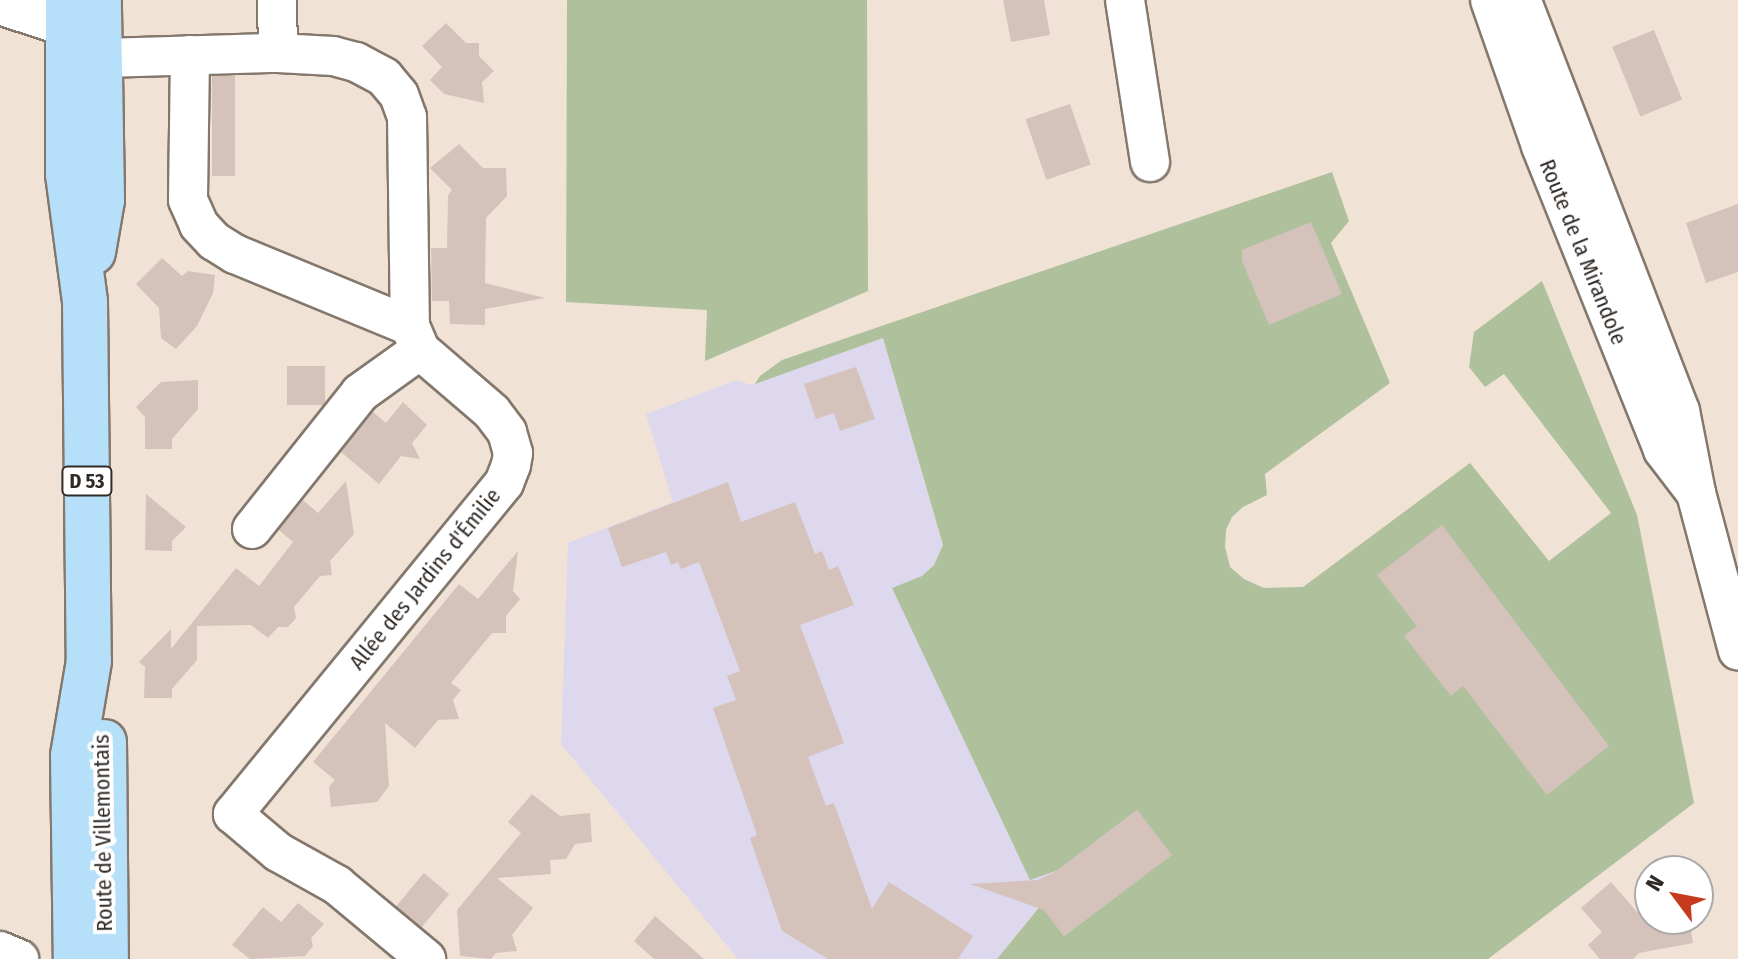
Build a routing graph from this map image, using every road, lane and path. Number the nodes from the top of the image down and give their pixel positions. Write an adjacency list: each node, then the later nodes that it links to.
1 (277, 0): 7 (street)
2 (1125, 0): 9 (street)
3 (1490, 0): 10 (street, Route de la Mirandole)
4 (1521, 0): 10 (street, Route de la Mirandole)
5 (0, 5): 6 (street)
6 (84, 31): 8 (street); 14 (main road, Route de Villemontais / D 53)
7 (278, 53): 8 (street); 11 (street)
8 (190, 55): 11 (street)
9 (1150, 162)
10 (1592, 228): 13 (street, Route de la Mirandole)
11 (415, 338): 12 (street); 19 (street, Allée des Jardins d'Émilie)
12 (252, 529)
13 (1738, 651)
14 (89, 661): 17 (main road, Route de Villemontais / D 53); 18 (main road, Route de Villemontais / D 53)
15 (0, 951): 16 (street)
16 (19, 959)
17 (76, 959)
18 (106, 959)
19 (426, 959)

